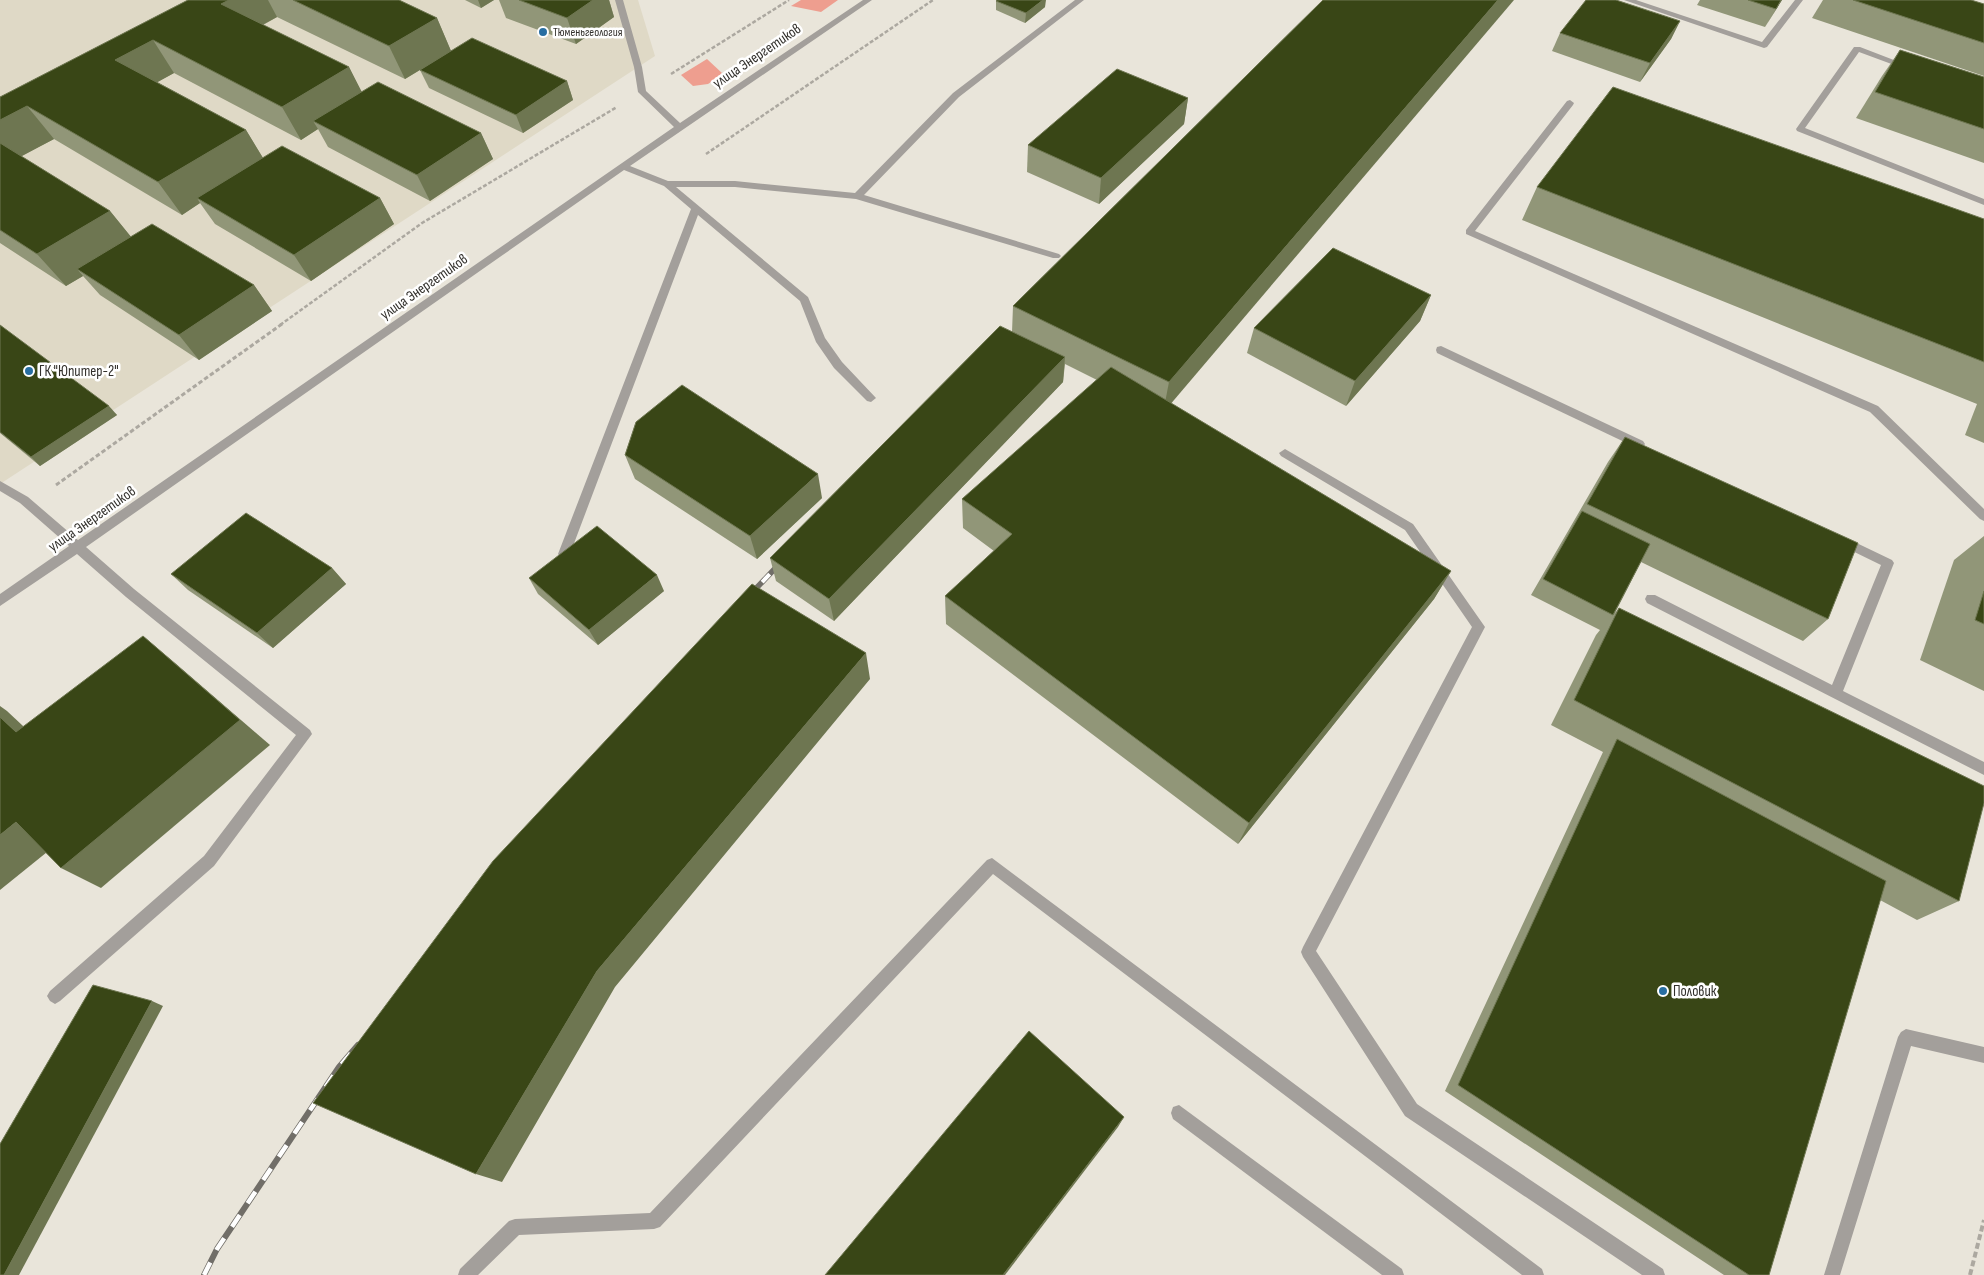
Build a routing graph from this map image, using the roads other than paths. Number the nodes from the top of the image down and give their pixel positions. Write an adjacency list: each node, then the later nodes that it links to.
1 (620, 0): 8 (street)
2 (868, 0): 8 (street, улица Энергетиков)
3 (1080, 0): 11 (street)
4 (1628, 0): 5 (street)
5 (1799, 0)
6 (1921, 71): 12 (street)
7 (1570, 103): 20 (street)
8 (679, 127): 9 (street, улица Энергетиков)
9 (623, 166): 10 (street); 22 (street, улица Энергетиков)
10 (665, 184): 11 (street); 13 (street)
11 (857, 196): 14 (street)
12 (1984, 202)
13 (696, 209): 16 (street); 23 (street)
14 (1056, 256)
15 (1441, 350): 17 (street)
16 (871, 398)
17 (1646, 448)
18 (1285, 453): 34 (street)
19 (0, 486): 22 (street)
20 (1984, 516)
21 (1834, 538): 26 (street)
22 (78, 548): 25 (street, улица Энергетиков); 28 (street)
23 (564, 554)
24 (1651, 599): 26 (street)
25 (0, 601)
26 (1836, 692): 27 (street)
27 (1984, 769)
28 (55, 996)
29 (1984, 1055): 35 (street)
30 (1179, 1113): 32 (street)
31 (466, 1275): 33 (street)
32 (1396, 1275)
33 (1536, 1275)
34 (1658, 1275)
35 (1832, 1275)

